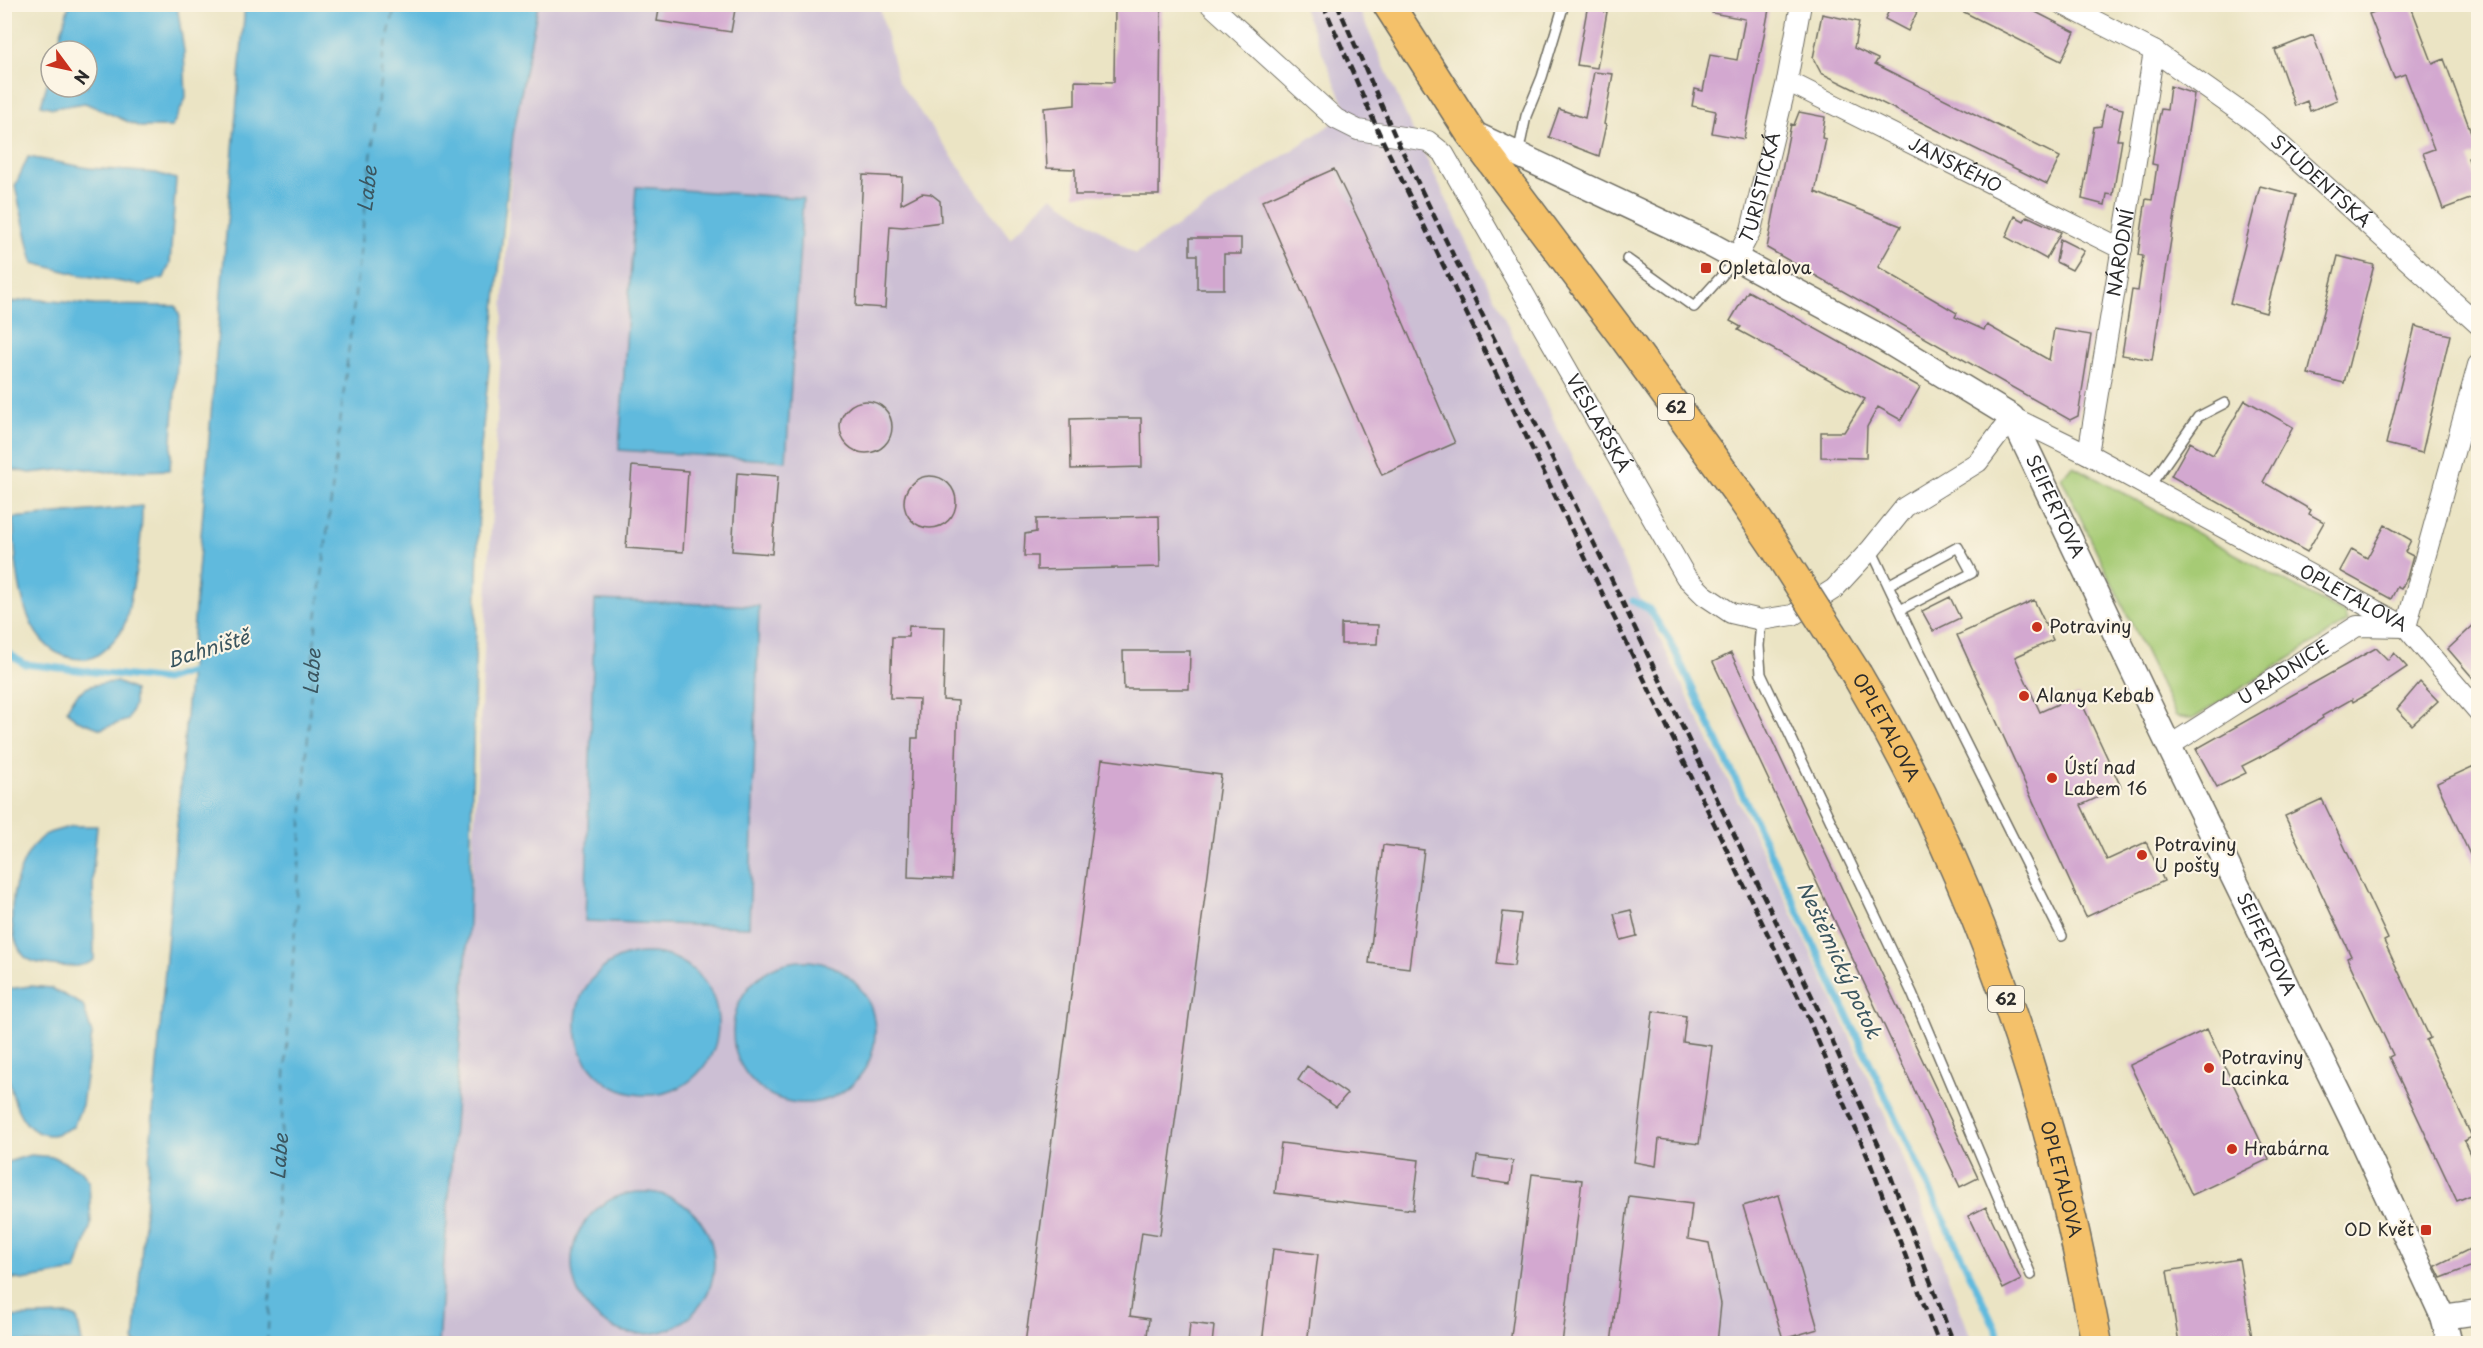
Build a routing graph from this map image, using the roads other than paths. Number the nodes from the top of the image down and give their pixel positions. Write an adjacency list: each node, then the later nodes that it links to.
1 (1210, 4): 22 (street, VESLAŘSKÁ)
2 (1388, 4): 8 (main road, OPLETALOVA / 62)
3 (1564, 4): 9 (lane)
4 (1801, 4): 7 (street, TURISTICKÁ)
5 (2062, 4): 6 (street, STUDENTSKÁ)
6 (2154, 51): 10 (street, NÁRODNÍ); 13 (street, STUDENTSKÁ)
7 (1787, 81): 10 (street, JANSKÉHO); 12 (street, TURISTICKÁ)
8 (1470, 132): 9 (street, OPLETALOVA); 30 (main road, OPLETALOVA / 62, bridge)
9 (1518, 155): 12 (street, OPLETALOVA)
10 (2122, 249): 17 (street, NÁRODNÍ)
11 (1627, 259): 12 (lane, TURISTICKÁ)
12 (1736, 259): 16 (street, OPLETALOVA)
13 (2478, 324)
14 (2478, 365): 23 (street)
15 (2225, 403): 18 (lane)
16 (2012, 417): 17 (street, OPLETALOVA); 19 (street, VESLAŘSKÁ); 25 (street, SEIFERTOVA)
17 (2088, 454): 18 (street, OPLETALOVA)
18 (2149, 487): 23 (street, OPLETALOVA)
19 (1871, 549): 20 (lane); 22 (street, VESLAŘSKÁ)
20 (1888, 585): 21 (lane); 21 (lane)
21 (1900, 610): 26 (lane)
22 (1761, 620): 27 (lane)
23 (2406, 627): 24 (street, OPLETALOVA); 25 (street, U RADNICE)
24 (2478, 711)
25 (2169, 746): 29 (street, SEIFERTOVA)
26 (2062, 936)
27 (2031, 1275)
28 (2478, 1312): 29 (street)
29 (2443, 1317): 31 (street, SEIFERTOVA)
30 (2097, 1344)
31 (2450, 1344)

